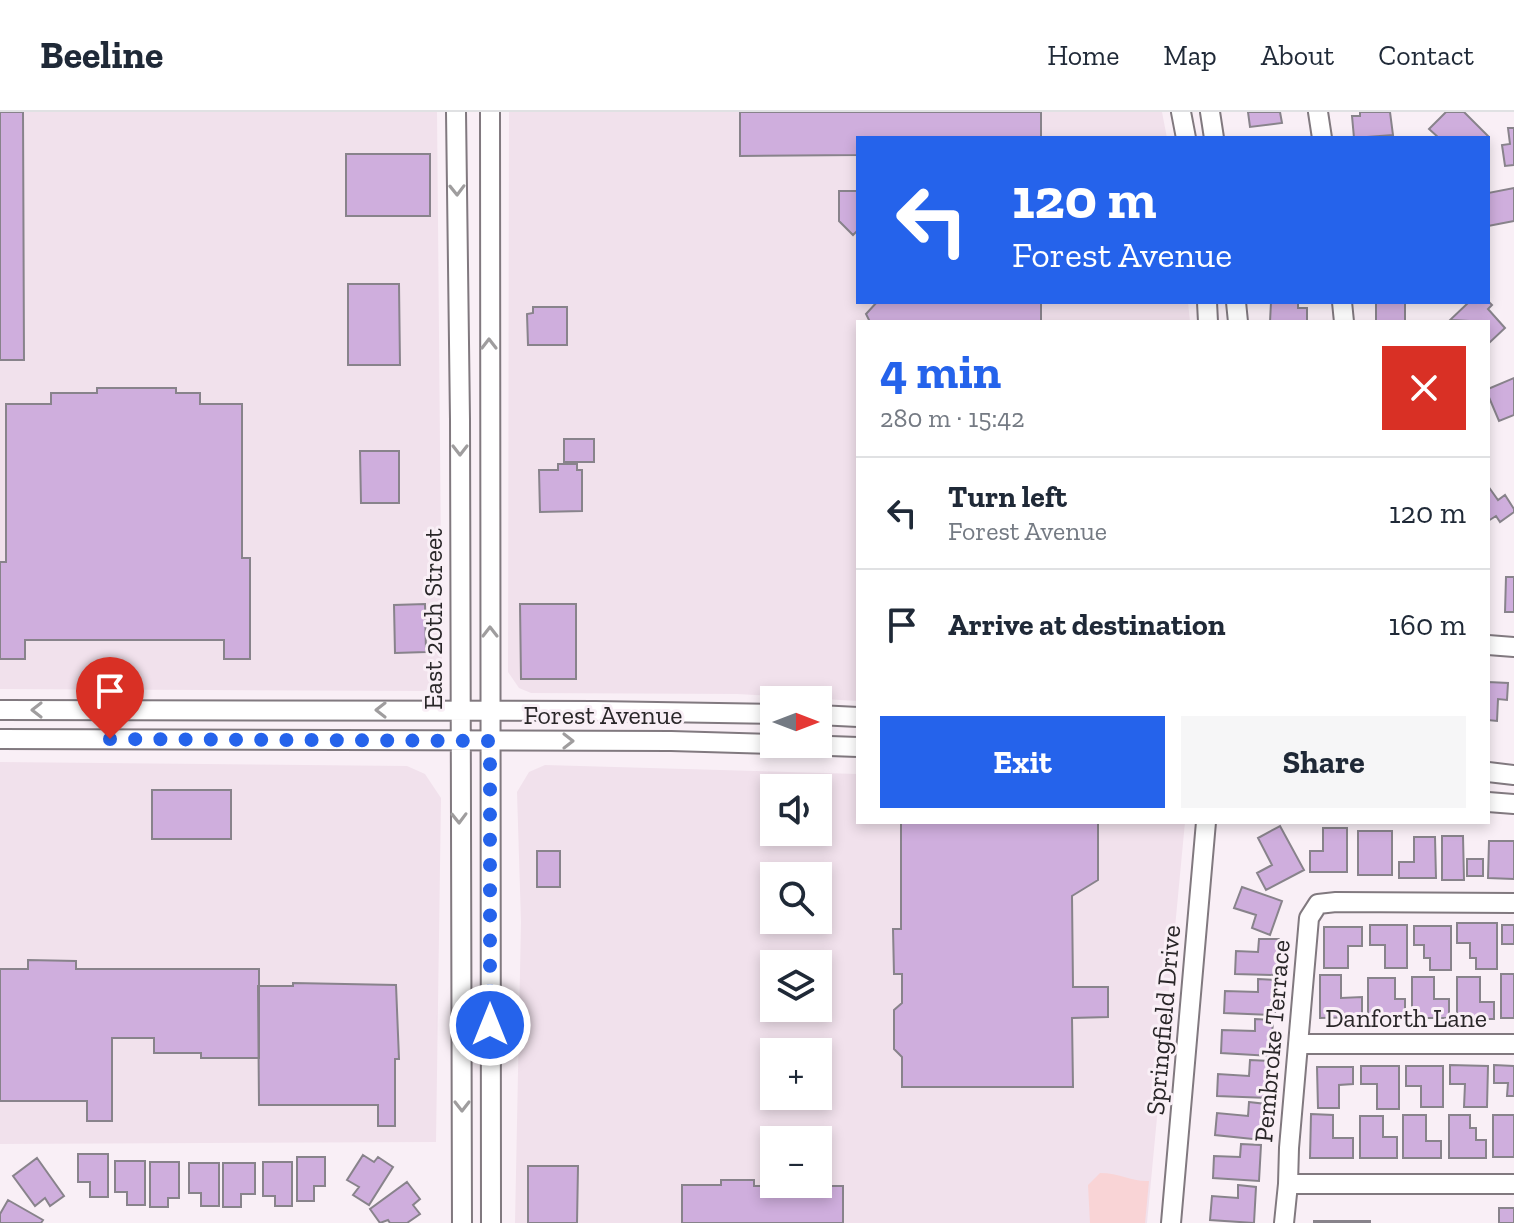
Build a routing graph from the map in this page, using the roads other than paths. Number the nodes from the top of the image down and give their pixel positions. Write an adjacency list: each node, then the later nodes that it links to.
1 (456, 112): 10 (street, East 20th Street, one-way to 10)
2 (490, 112): 9 (street, one-way to 2)
3 (1181, 112): 6 (street)
4 (1210, 112): 7 (street)
5 (1318, 112): 8 (street)
6 (1186, 136)
7 (1214, 136)
8 (1322, 136)
9 (489, 398): 10 (street); 12 (street)
10 (460, 399): 11 (street, East 20th Street)
11 (460, 419): 12 (street); 16 (street, East 20th Street, one-way to 16)
12 (489, 419): 17 (street, one-way to 12)
13 (1490, 645): 14 (street)
14 (1514, 647)
15 (0, 710): 16 (street, Forest Avenue, one-way to 15)
16 (459, 710): 17 (street, Forest Avenue); 22 (street, East 20th Street)
17 (490, 710): 18 (street, Forest Avenue); 23 (street)
18 (760, 714)
19 (832, 716): 20 (street)
20 (856, 717)
21 (0, 739): 22 (street, Forest Avenue)
22 (459, 740): 23 (street, Forest Avenue); 37 (street, East 20th Street, one-way to 37)
23 (490, 741): 24 (street, Forest Avenue, one-way to 24); 38 (street)
24 (760, 744)
25 (832, 746): 26 (street, Forest Avenue)
26 (856, 747)
27 (1490, 772): 28 (street)
28 (1514, 775)
29 (1490, 802): 30 (street)
30 (1514, 804)
31 (1206, 824): 39 (street, Springfield Drive)
32 (1514, 903): 33 (street, Pembroke Terrace)
33 (1298, 1044): 34 (street, Danforth Lane); 35 (street, Pembroke Terrace)
34 (1514, 1044)
35 (1288, 1184): 36 (street); 40 (street, Pembroke Terrace)
36 (1514, 1184)
37 (462, 1223)
38 (491, 1223)
39 (1171, 1223)
40 (1284, 1223)

